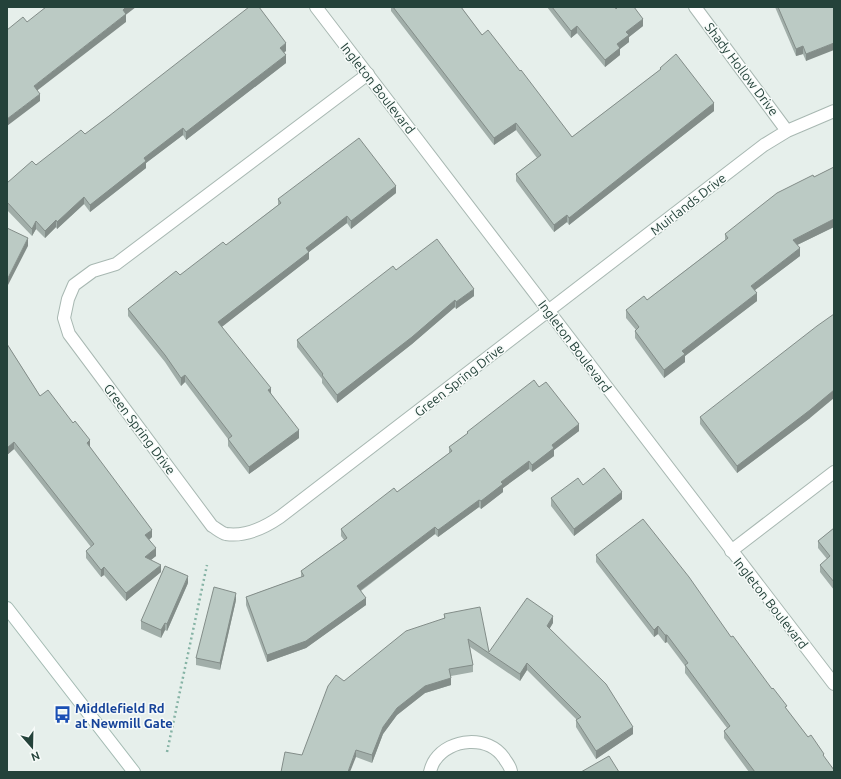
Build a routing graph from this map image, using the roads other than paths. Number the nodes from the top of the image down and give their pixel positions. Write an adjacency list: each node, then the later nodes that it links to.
1 (316, 7): 3 (street, Ingleton Boulevard)
2 (695, 7): 5 (street, Shady Hollow Drive)
3 (368, 74): 6 (street, Ingleton Boulevard); 6 (street, Green Spring Drive)
4 (834, 111): 5 (street, Muirlands Drive)
5 (787, 131): 6 (street, Muirlands Drive)
6 (549, 311): 8 (street, Ingleton Boulevard)
7 (834, 472): 8 (street)
8 (731, 551): 10 (street, Ingleton Boulevard)
9 (7, 608): 11 (street)
10 (834, 684)
11 (134, 772)
12 (430, 772): 13 (street)
13 (511, 772)

